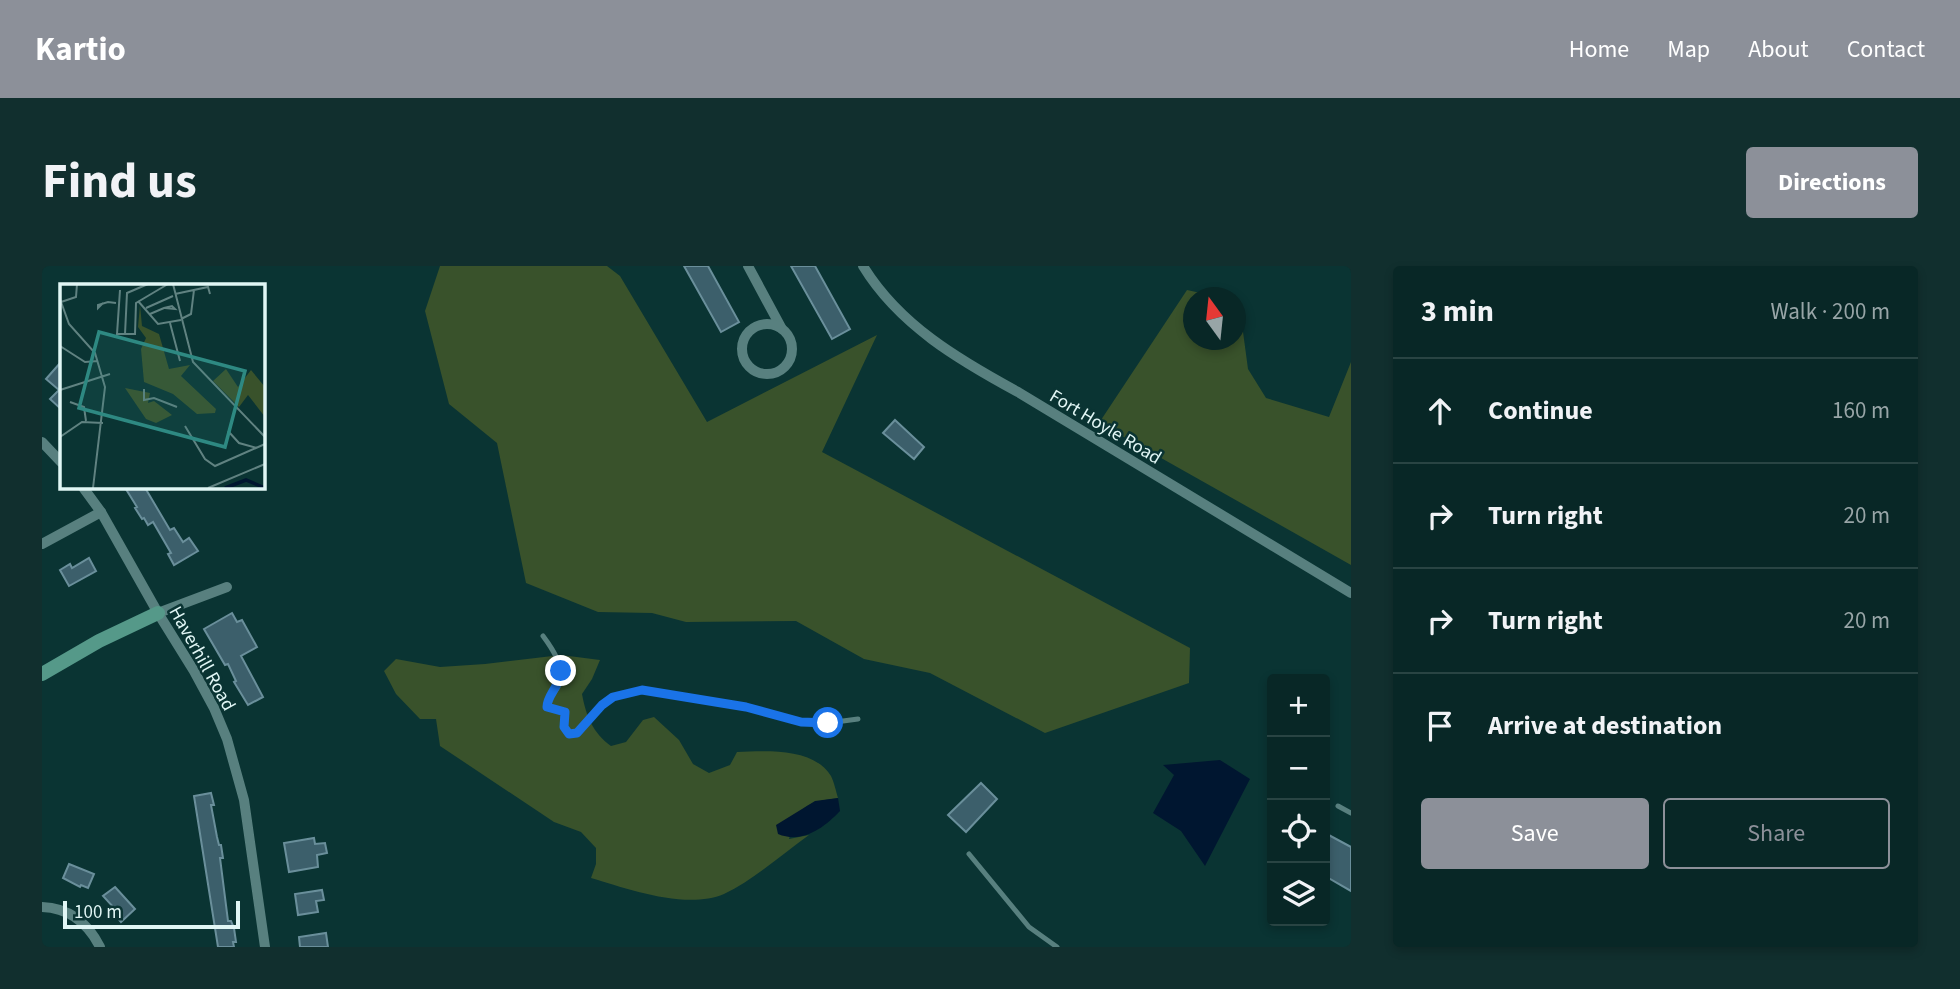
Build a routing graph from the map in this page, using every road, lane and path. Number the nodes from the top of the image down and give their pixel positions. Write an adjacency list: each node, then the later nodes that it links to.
1 (748, 266): 3 (street)
2 (863, 266): 10 (street, Fort Hoyle Road)
3 (782, 328): 3 (street)
4 (42, 442): 5 (street)
5 (60, 461)
6 (83, 488): 7 (street, Haverhill Road)
7 (101, 512): 8 (street); 11 (street, Haverhill Road)
8 (42, 544)
9 (227, 587): 11 (street)
10 (1351, 593)
11 (158, 613): 13 (street); 20 (street, Haverhill Road)
12 (543, 636): 14 (lane)
13 (42, 674)
14 (858, 719)
15 (1338, 806): 16 (lane)
16 (1351, 813)
17 (968, 854): 21 (lane)
18 (42, 906): 19 (street)
19 (100, 947)
20 (265, 947)
21 (1057, 947)

